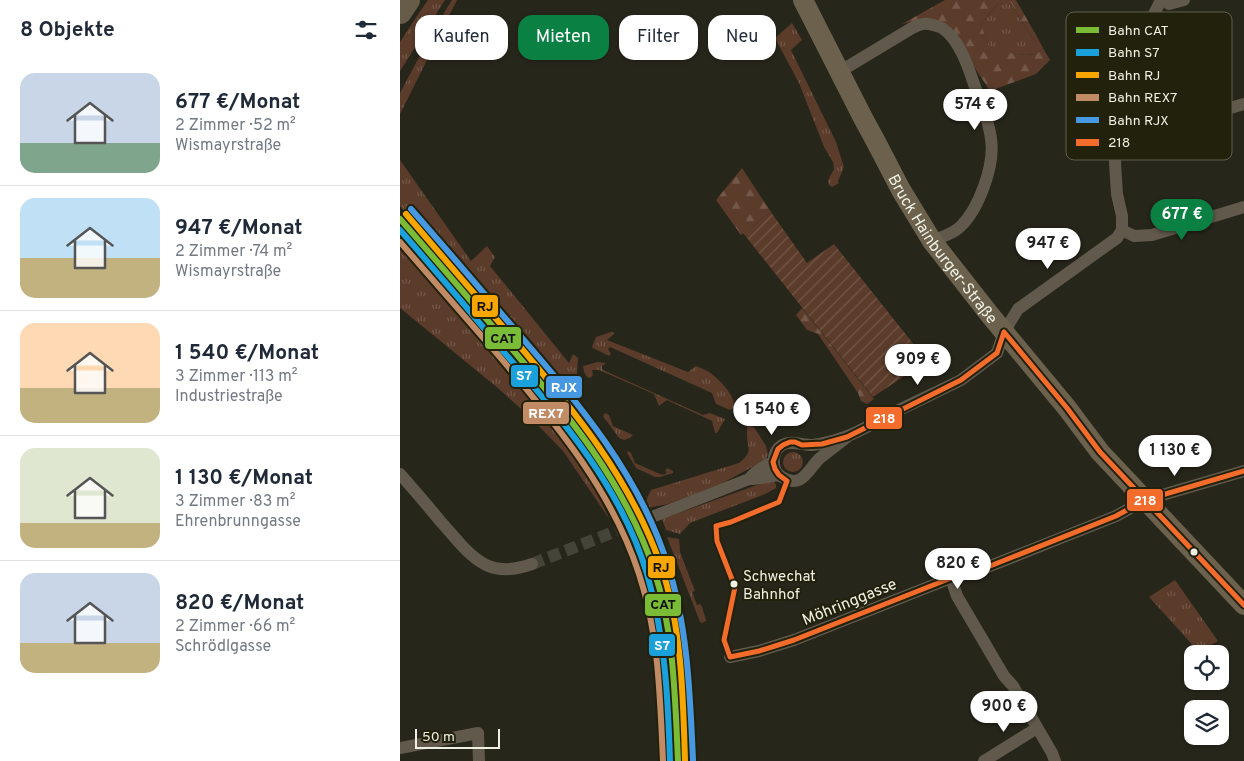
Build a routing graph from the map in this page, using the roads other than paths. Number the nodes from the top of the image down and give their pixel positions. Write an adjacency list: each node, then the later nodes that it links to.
1 (408, 0): 5 (highway)
2 (803, 0): 6 (main road, Bruck Hainburger-Straße)
3 (1184, 0): 4 (street)
4 (1165, 2)
5 (400, 12)
6 (839, 72): 10 (main road, Bruck Hainburger-Straße); 10 (street)
7 (1115, 160): 9 (street)
8 (1244, 208): 9 (street)
9 (1122, 230): 11 (street)
10 (932, 241): 11 (main road, Bruck Hainburger-Straße)
11 (1004, 332): 12 (street); 20 (main road, Bruck Hainburger-Straße)
12 (847, 436): 13 (street); 15 (street)
13 (802, 444): 14 (street); 15 (street)
14 (774, 462): 18 (street); 19 (street)
15 (811, 469): 18 (street)
16 (1244, 471): 20 (street, Möhringgasse)
17 (400, 474): 22 (street)
18 (779, 475): 19 (street)
19 (749, 479): 21 (street)
20 (1145, 500): 23 (street, Möhringgasse); 24 (main road, Bruck Hainburger-Straße)
21 (652, 517)
22 (532, 564)
23 (951, 578): 25 (street, Möhringgasse); 26 (street)
24 (1244, 605)
25 (730, 656)
26 (1037, 728): 29 (street); 30 (street)
27 (400, 748): 28 (street)
28 (479, 761)
29 (984, 761)
30 (1055, 761)

